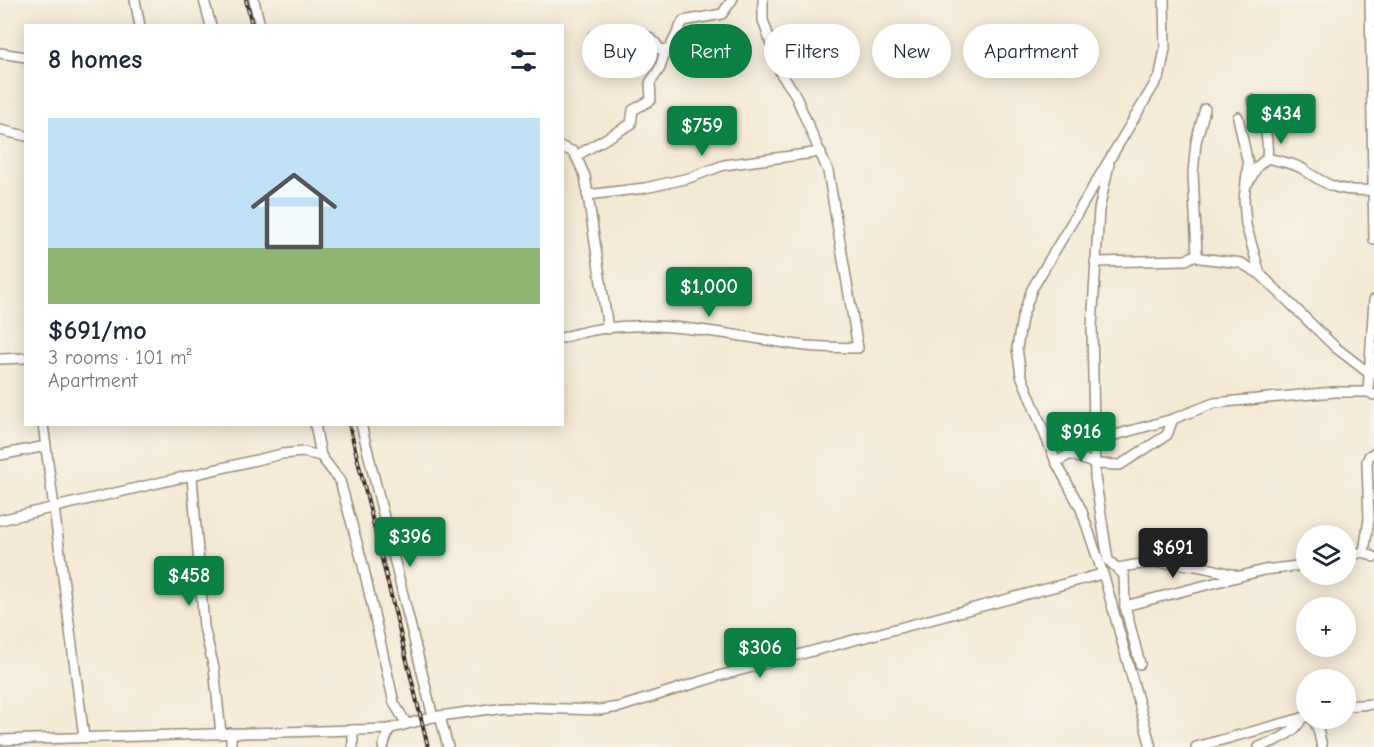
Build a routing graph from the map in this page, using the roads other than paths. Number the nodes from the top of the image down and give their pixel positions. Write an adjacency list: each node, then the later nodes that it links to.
1 (135, 0): 8 (street)
2 (204, 0): 9 (street)
3 (254, 0): 10 (street)
4 (732, 0): 13 (street)
5 (763, 0): 23 (street)
6 (1164, 0): 26 (street)
7 (1370, 0): 11 (street)
8 (140, 24)
9 (210, 24)
10 (260, 24)
11 (1372, 35): 16 (street)
12 (657, 44): 13 (street)
13 (665, 51): 24 (street)
14 (0, 52): 15 (street)
15 (24, 57)
16 (1373, 63): 29 (street)
17 (1252, 100): 25 (street)
18 (1204, 109): 33 (street)
19 (1238, 117): 27 (street)
20 (0, 130): 21 (street)
21 (24, 136)
22 (564, 148): 24 (street)
23 (821, 152): 28 (street); 38 (street)
24 (576, 156): 28 (street)
25 (1267, 158): 27 (street); 29 (street)
26 (1110, 159): 34 (street); 54 (street)
27 (1246, 188): 32 (street)
28 (586, 195): 38 (street)
29 (1373, 196): 30 (street)
30 (1374, 226): 31 (street)
31 (1374, 240)
32 (1254, 249): 35 (street); 36 (street)
33 (1197, 254): 34 (street); 35 (street)
34 (1095, 262): 48 (street)
35 (1242, 263): 36 (street)
36 (1260, 274): 42 (street)
37 (1374, 300): 42 (street)
38 (608, 329): 39 (street)
39 (564, 338)
40 (24, 358): 41 (street)
41 (0, 359)
42 (1370, 374): 43 (street)
43 (1371, 393): 44 (street)
44 (1173, 419): 48 (street); 55 (street)
45 (44, 426): 49 (street)
46 (315, 426): 53 (street)
47 (362, 426): 70 (street)
48 (1094, 441): 51 (street); 55 (street)
49 (46, 446): 52 (street); 57 (street)
50 (1374, 453): 59 (street)
51 (1070, 454): 54 (street); 55 (street)
52 (0, 455)
53 (321, 456): 56 (street); 72 (street)
54 (1056, 462): 64 (street)
55 (1095, 464): 63 (street)
56 (192, 477): 57 (street); 78 (street)
57 (55, 507): 58 (street); 80 (street)
58 (0, 520)
59 (1364, 552): 60 (street); 61 (street)
60 (1356, 554)
61 (1374, 557)
62 (1296, 566): 65 (street)
63 (1118, 568): 65 (street); 66 (street)
64 (1102, 574): 70 (street); 88 (street)
65 (1238, 576): 66 (street)
66 (1125, 606): 67 (street)
67 (1140, 664)
68 (1374, 704): 69 (street)
69 (1356, 705)
70 (436, 717): 72 (street); 87 (street)
71 (1296, 721): 73 (street)
72 (406, 723): 75 (street)
73 (1278, 725): 81 (street); 89 (street)
74 (1296, 727): 81 (street)
75 (389, 729): 77 (street); 86 (street)
76 (1318, 729): 92 (street)
77 (353, 730): 78 (street); 85 (street)
78 (226, 733): 79 (street); 84 (street)
79 (104, 736): 80 (street); 83 (street)
80 (84, 737): 82 (street)
81 (1281, 737): 90 (street); 91 (street)
82 (0, 740)
83 (104, 747)
84 (231, 747)
85 (353, 747)
86 (383, 747)
87 (448, 747)
88 (1151, 747)
89 (1196, 747)
90 (1259, 747)
91 (1284, 747)
92 (1322, 747)

